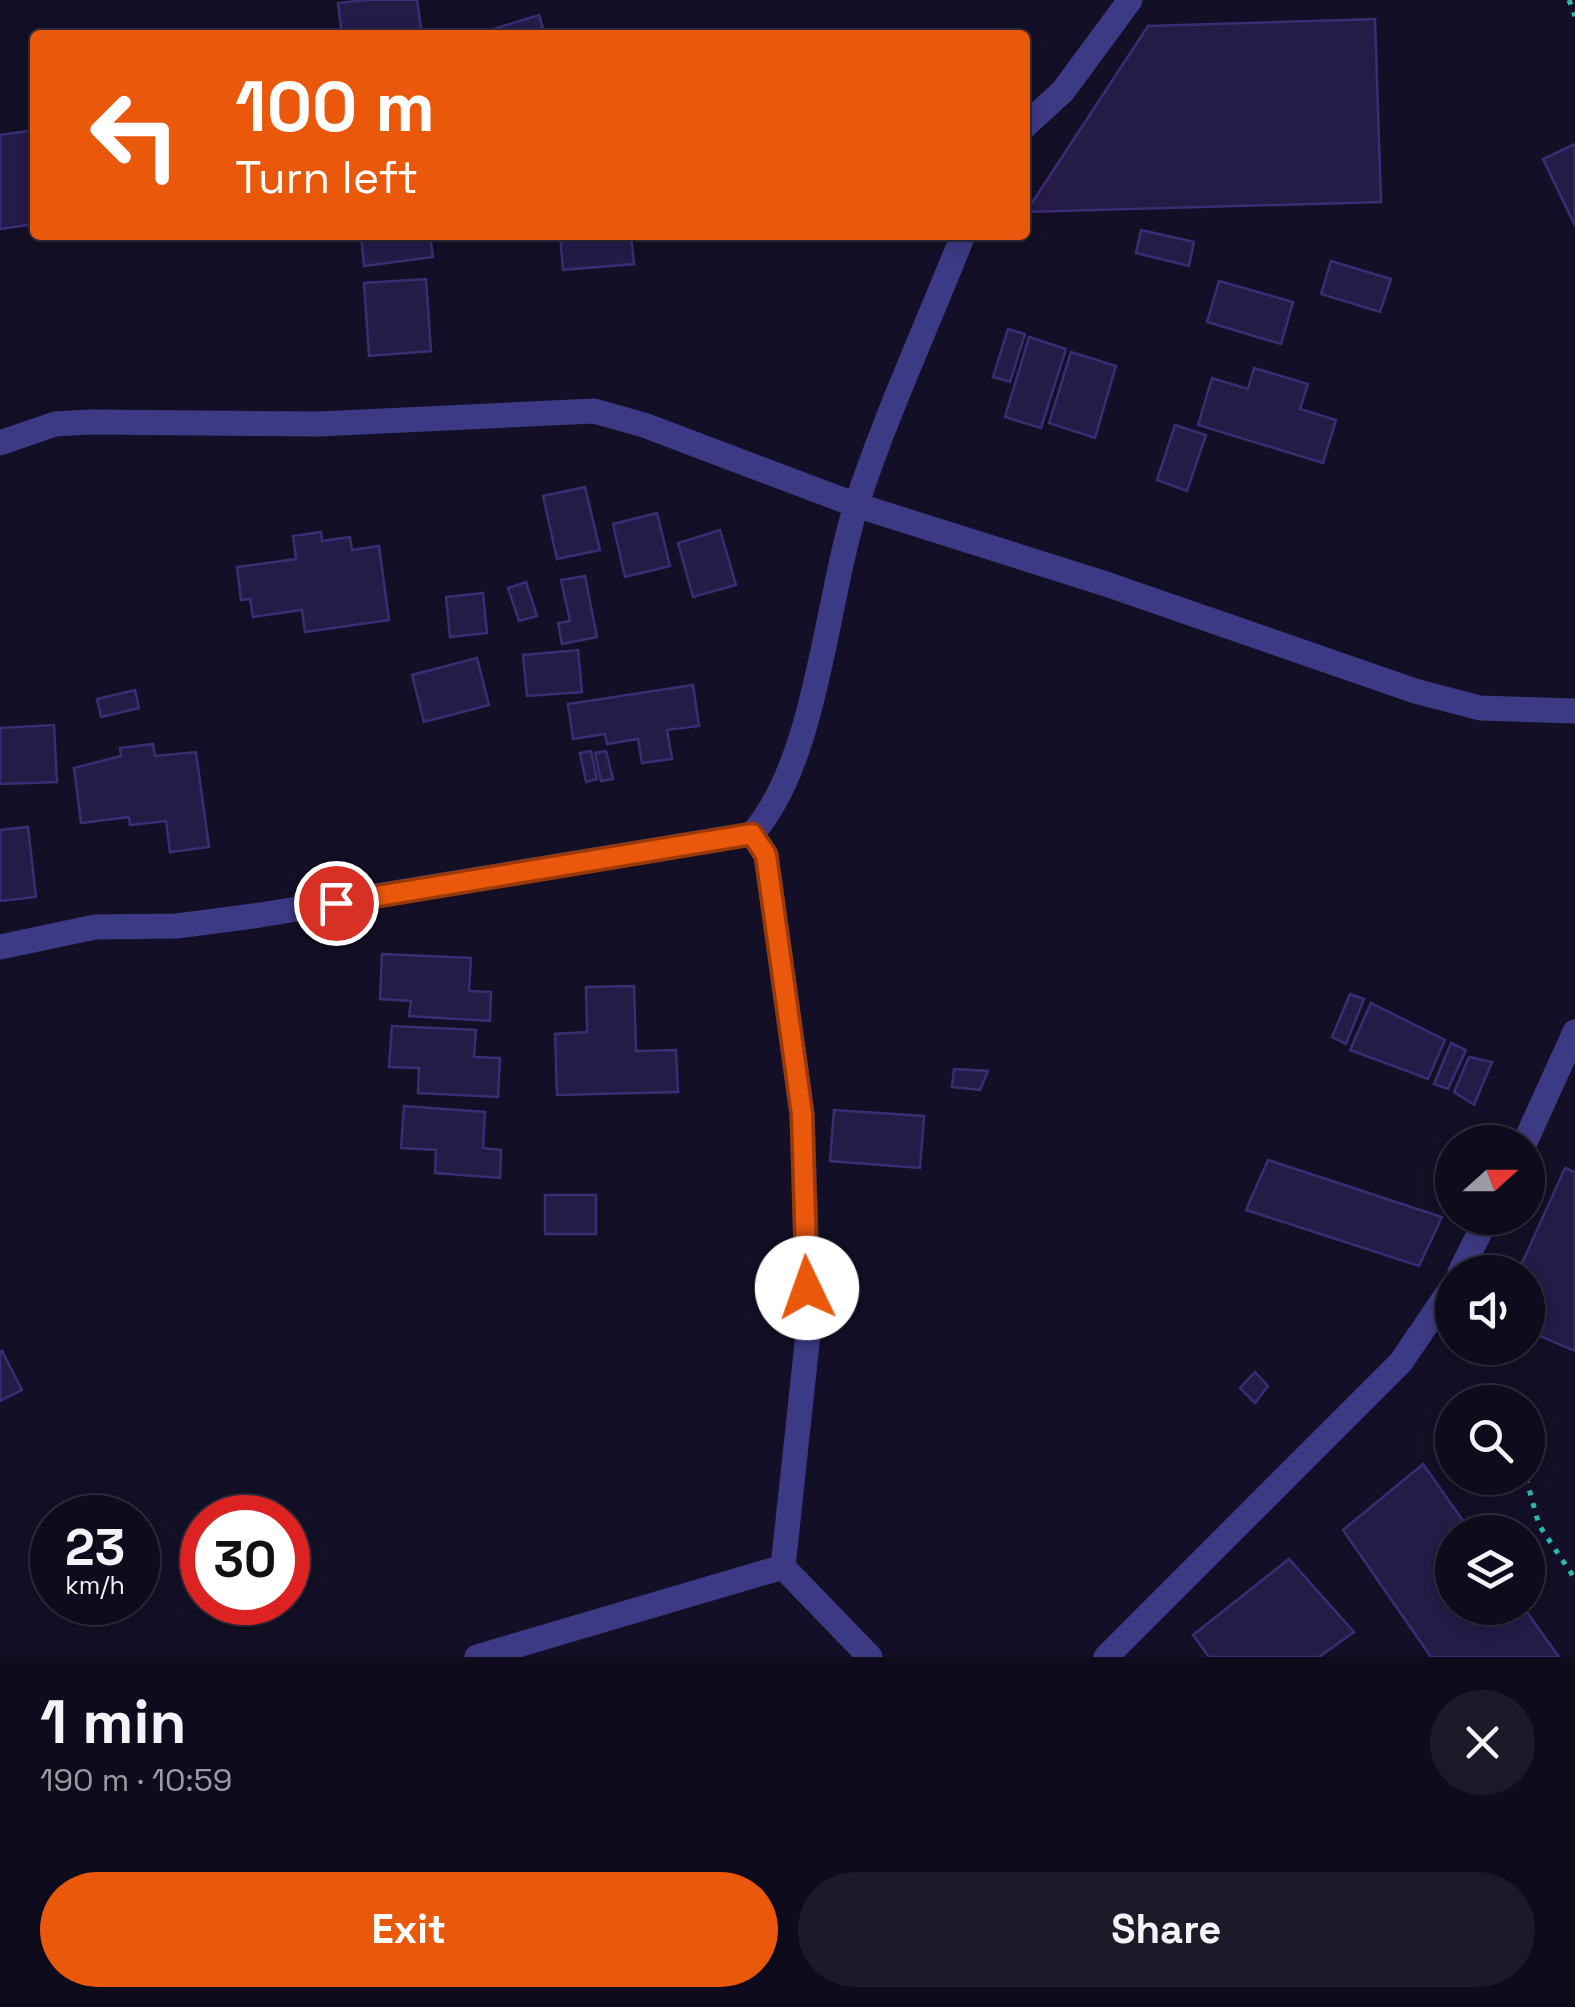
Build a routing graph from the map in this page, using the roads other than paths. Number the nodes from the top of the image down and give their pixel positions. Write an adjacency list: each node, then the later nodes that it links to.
1 (1130, 0): 2 (street)
2 (1030, 121)
3 (961, 240): 5 (street)
4 (0, 444): 5 (street)
5 (856, 505): 6 (street); 7 (street)
6 (1575, 712)
7 (752, 834): 8 (street); 12 (street)
8 (0, 947)
9 (1575, 1032): 10 (street)
10 (1532, 1125)
11 (1435, 1312): 15 (street)
12 (782, 1567): 13 (street); 14 (street)
13 (477, 1657)
14 (870, 1657)
15 (1106, 1657)

